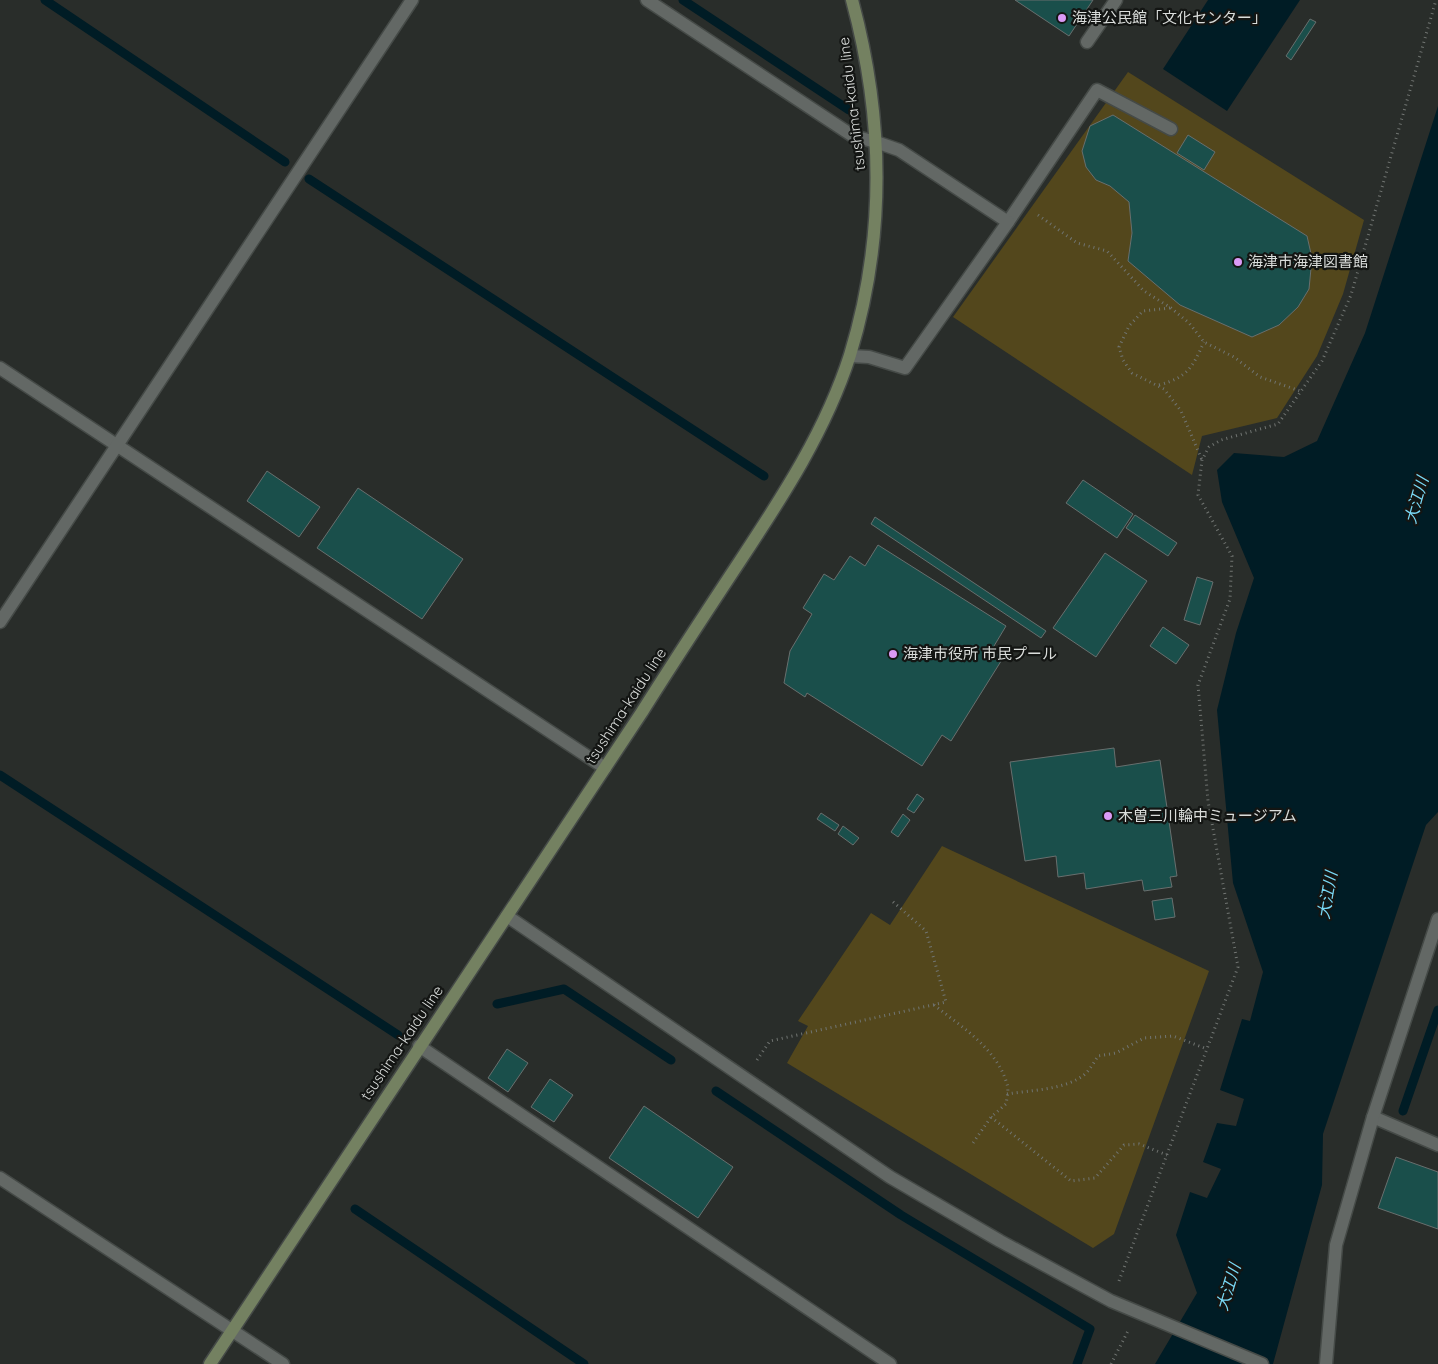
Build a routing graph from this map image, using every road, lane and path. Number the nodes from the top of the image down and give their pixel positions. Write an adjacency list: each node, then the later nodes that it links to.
1 (412, 0): 17 (street)
2 (647, 0): 8 (street)
3 (852, 0): 8 (main road, tsushima-kaidu line)
4 (1116, 0): 6 (street)
5 (1436, 0): 16 (path)
6 (1087, 42)
7 (1171, 129): 9 (street)
8 (876, 142): 10 (street); 13 (main road, tsushima-kaidu line)
9 (1020, 202): 10 (street); 11 (path)
10 (1008, 222): 13 (street)
11 (1171, 308): 12 (path); 15 (path)
12 (1204, 342): 15 (path); 16 (path)
13 (850, 356): 20 (main road, tsushima-kaidu line)
14 (0, 368): 17 (street)
15 (1158, 386): 18 (path)
16 (1303, 392): 18 (path)
17 (117, 446): 19 (street); 20 (street)
18 (1202, 460): 26 (path)
19 (0, 622)
20 (604, 768): 22 (main road, tsushima-kaidu line)
21 (892, 900): 24 (path)
22 (507, 916): 25 (main road, tsushima-kaidu line); 35 (street)
23 (1438, 919): 30 (street)
24 (933, 1005): 27 (path); 28 (path)
25 (419, 1046): 37 (main road, tsushima-kaidu line); 40 (street)
26 (1206, 1049): 28 (path); 33 (path)
27 (757, 1060)
28 (1007, 1094): 29 (path)
29 (991, 1117): 31 (path); 33 (path)
30 (1374, 1117): 32 (street); 43 (street)
31 (973, 1143)
32 (1438, 1145)
33 (1166, 1155): 35 (path)
34 (0, 1178): 37 (street)
35 (1111, 1301): 36 (street)
36 (1136, 1312): 41 (path); 42 (street)
37 (232, 1331): 38 (main road, tsushima-kaidu line); 39 (street)
38 (210, 1364)
39 (283, 1364)
40 (890, 1364)
41 (1111, 1364)
42 (1262, 1364)
43 (1326, 1364)

